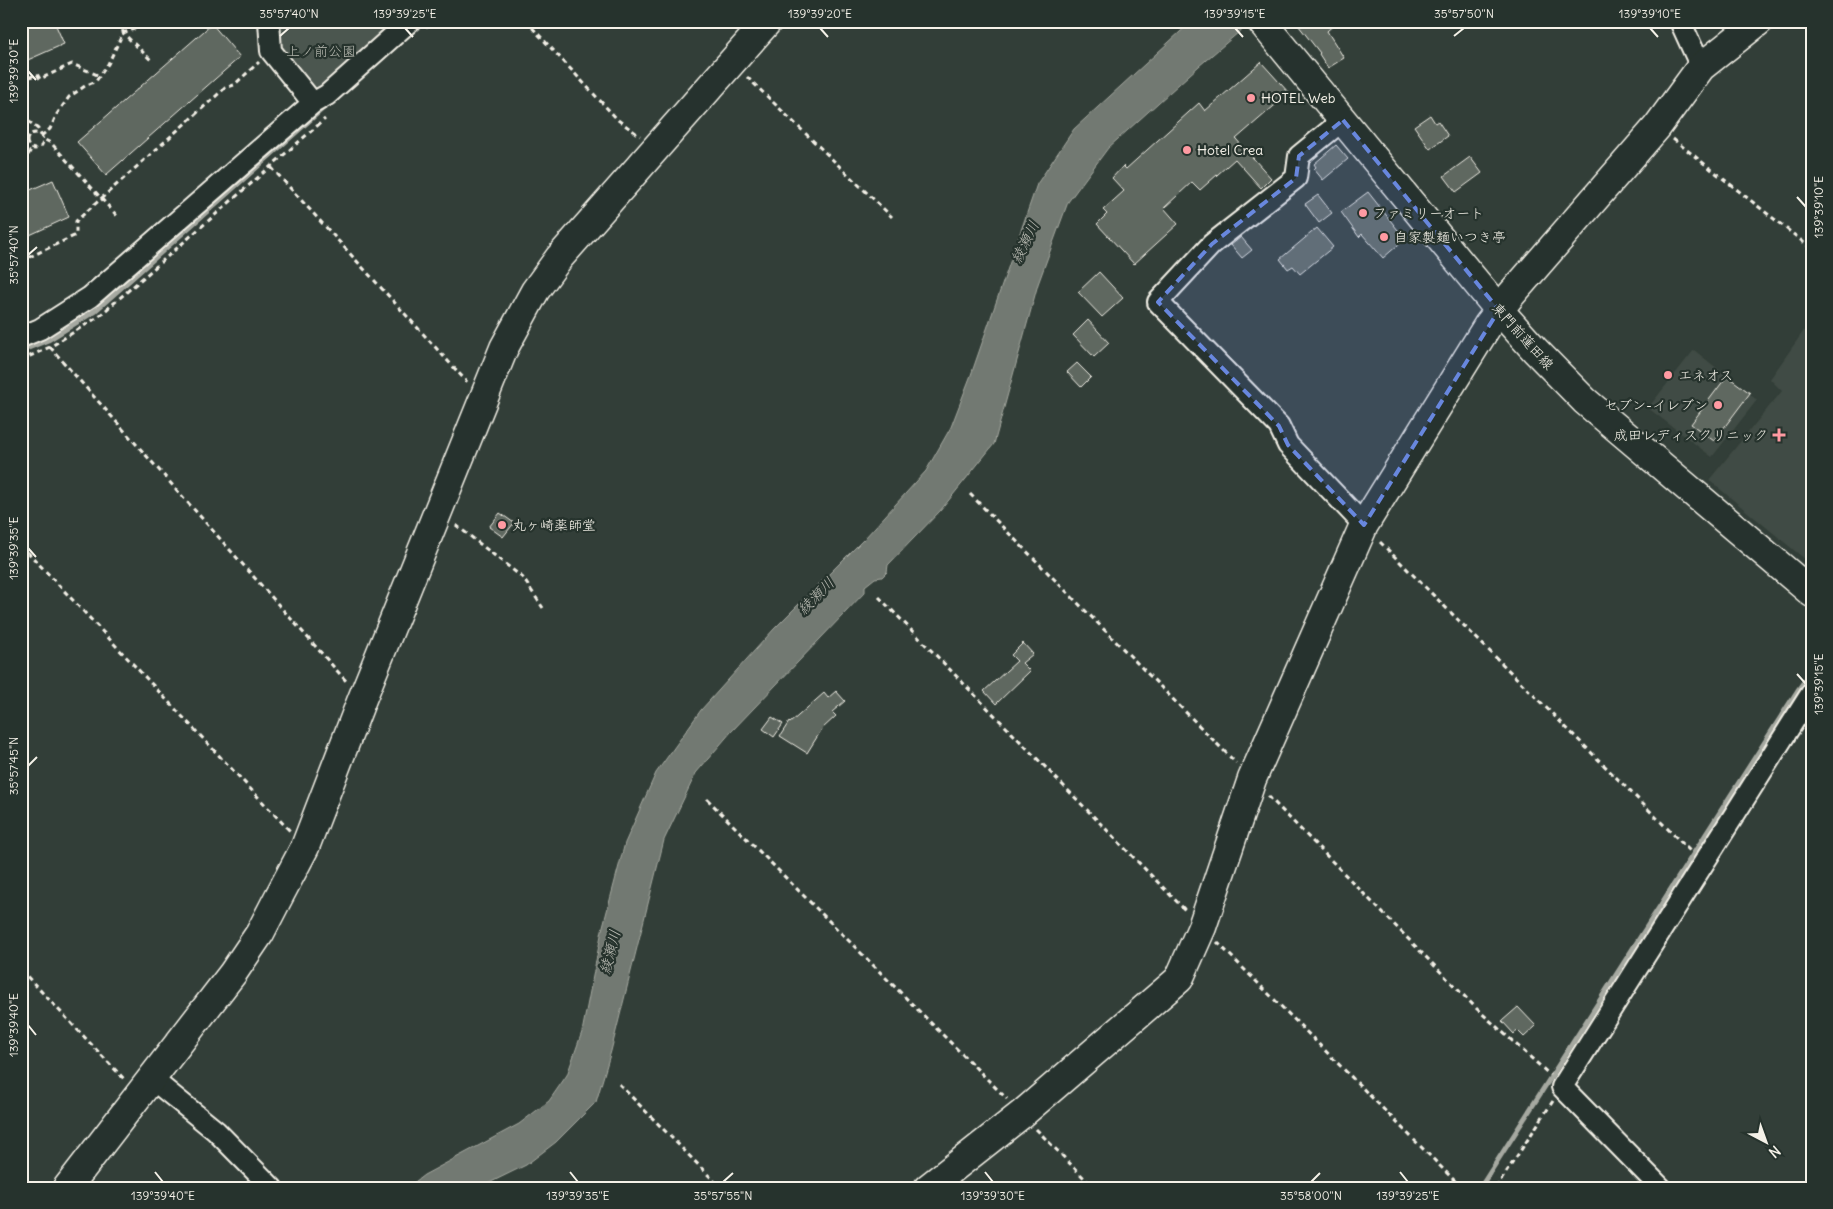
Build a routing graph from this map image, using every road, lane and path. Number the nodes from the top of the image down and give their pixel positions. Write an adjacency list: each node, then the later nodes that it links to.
1 (122, 21): 10 (path)
2 (155, 21): 10 (path)
3 (269, 21): 17 (street)
4 (410, 21): 17 (street)
5 (526, 21): 24 (path)
6 (768, 21): 13 (street)
7 (1680, 21): 14 (street)
8 (1759, 21): 14 (street)
9 (1268, 30): 19 (street, 東門前蓮田線)
10 (123, 33): 12 (path); 15 (path)
11 (261, 60): 28 (path)
12 (152, 62)
13 (731, 62): 24 (street); 30 (path)
14 (1701, 67): 20 (street)
15 (100, 76): 16 (path); 21 (path)
16 (21, 81)
17 (313, 103): 26 (street)
18 (21, 115): 21 (path)
19 (1343, 120): 33 (street, 東門前蓮田線); 38 (street)
20 (1657, 126): 31 (path); 33 (street)
21 (42, 137): 23 (path); 25 (path); 28 (path)
22 (21, 138): 23 (path)
23 (28, 139): 25 (path)
24 (657, 147): 36 (street)
25 (32, 148): 27 (path)
26 (257, 152): 34 (street); 36 (path)
27 (26, 181)
28 (101, 199): 29 (path); 32 (path)
29 (119, 218)
30 (892, 218)
31 (1812, 249)
32 (21, 261)
33 (1500, 310): 38 (street); 40 (street, 東門前蓮田線)
34 (21, 337)
35 (50, 347): 44 (path)
36 (485, 394): 37 (street)
37 (438, 511): 42 (path); 44 (street)
38 (1364, 525): 46 (path); 48 (street)
39 (21, 545): 47 (path)
40 (1812, 593)
41 (879, 597): 48 (path)
42 (543, 608)
43 (1812, 692): 52 (street)
44 (362, 699): 47 (street)
45 (707, 799): 53 (path)
46 (1685, 846)
47 (305, 847): 51 (street)
48 (1202, 927): 53 (street); 59 (path)
49 (21, 970): 51 (path)
50 (619, 1084): 56 (path)
51 (146, 1087): 54 (street); 55 (street)
52 (1562, 1087): 60 (path); 61 (street)
53 (1022, 1114): 57 (street); 58 (path)
54 (67, 1188)
55 (272, 1188)
56 (721, 1188)
57 (928, 1188)
58 (1094, 1188)
59 (1462, 1188)
60 (1496, 1188)
61 (1661, 1188)

